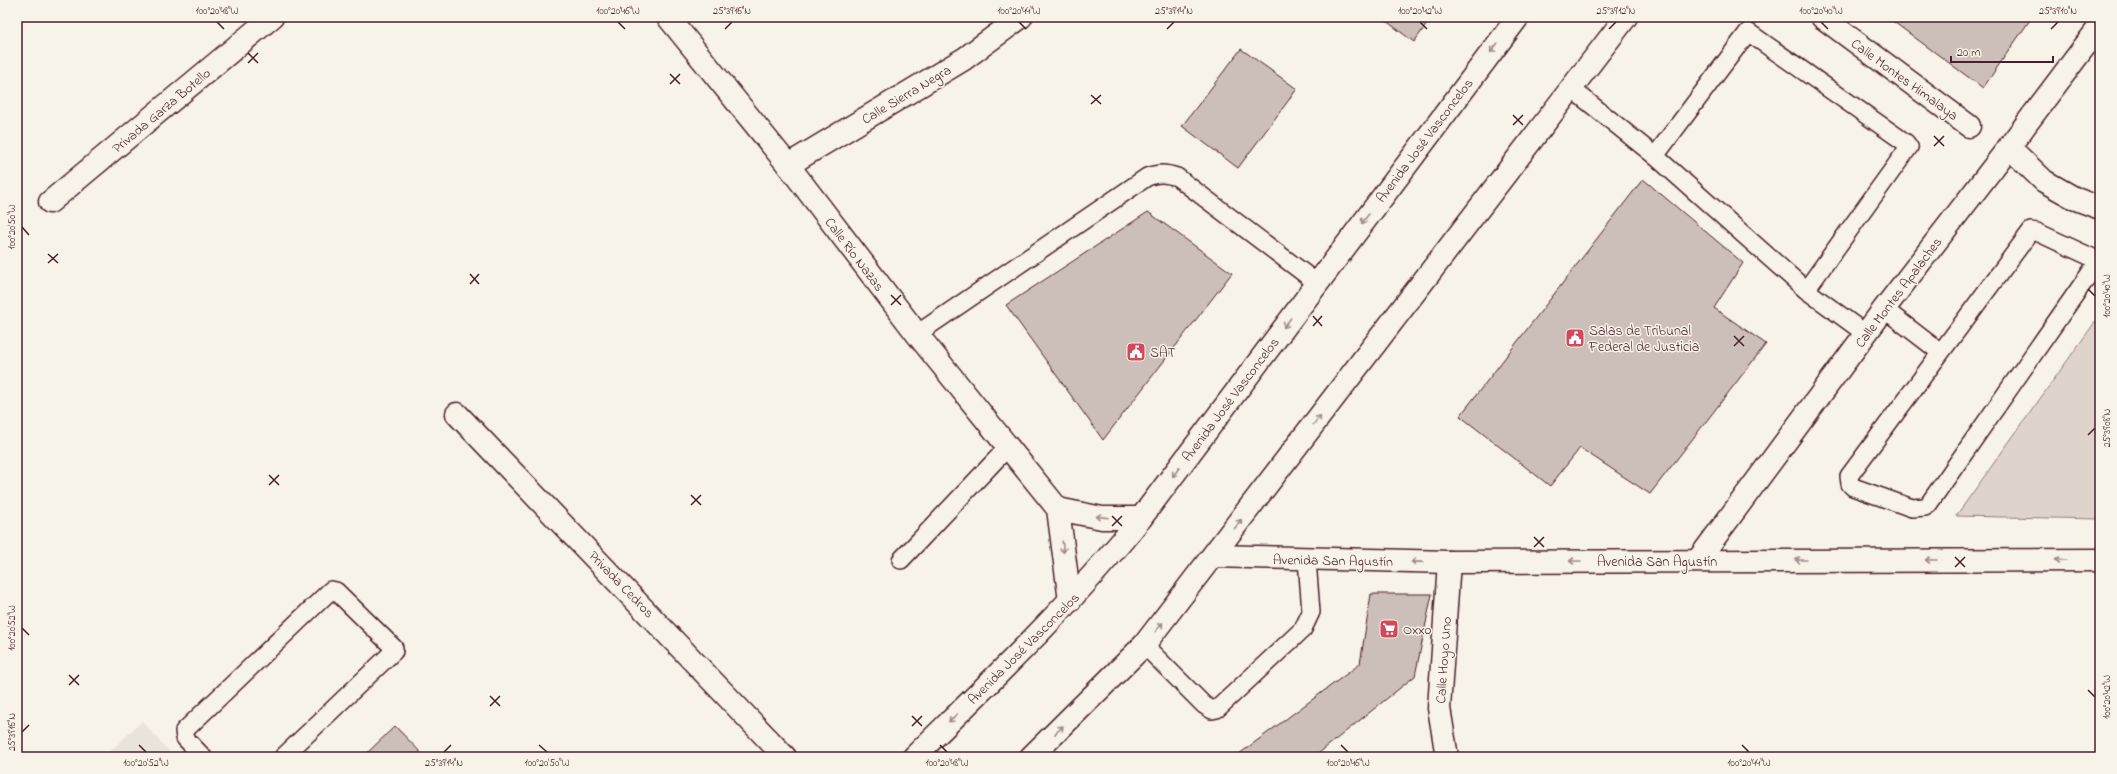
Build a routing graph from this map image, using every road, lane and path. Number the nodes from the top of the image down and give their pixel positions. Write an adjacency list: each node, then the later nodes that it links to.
1 (272, 17): 13 (street, Privada Garza Botello)
2 (668, 17): 12 (street, Calle Río Nazas)
3 (1021, 17): 12 (street, Calle Sierra Negra)
4 (1518, 17): 15 (street, Avenida José Vasconcelos, one-way to 15)
5 (1626, 17): 8 (street)
6 (1822, 17): 9 (street, Calle Montes Himalaya)
7 (2100, 26): 10 (street, Calle Montes Apalaches)
8 (1572, 89): 11 (lane); 25 (street, one-way to 8)
9 (1969, 126)
10 (2009, 147): 14 (street); 17 (street, Calle Montes Apalaches)
11 (1655, 156): 16 (lane); 16 (lane)
12 (788, 165): 18 (street, Calle Río Nazas)
13 (50, 202)
14 (2100, 208)
15 (1317, 283): 18 (lane); 24 (street, Avenida José Vasconcelos, one-way to 24)
16 (1806, 290): 19 (lane)
17 (1884, 309): 19 (street, Calle Montes Apalaches); 20 (lane)
18 (917, 334): 22 (street, Calle Río Nazas)
19 (1866, 334): 28 (street, Calle Montes Apalaches)
20 (1940, 352): 20 (lane)
21 (457, 414): 35 (street, Privada Cedros)
22 (1008, 447): 23 (street, Calle Río Nazas); 26 (lane)
23 (1058, 509): 24 (street, one-way to 23); 31 (street, one-way to 31)
24 (1141, 518): 31 (street, Avenida José Vasconcelos)
25 (1213, 556): 27 (street, Avenida San Agustín); 32 (street, one-way to 25)
26 (901, 560)
27 (1307, 560): 30 (street, Avenida San Agustín, one-way to 27); 32 (lane)
28 (1698, 560): 29 (street, Avenida San Agustín, one-way to 28); 30 (street, Avenida San Agustín, one-way to 30)
29 (2100, 560)
30 (1449, 562): 38 (street, Calle Hoyo Uno)
31 (1070, 601): 36 (street, Avenida José Vasconcelos, one-way to 36)
32 (1144, 645): 37 (street, one-way to 32)
33 (203, 757): 34 (lane)
34 (283, 757)
35 (785, 757)
36 (914, 757)
37 (1031, 757)
38 (1447, 757)

